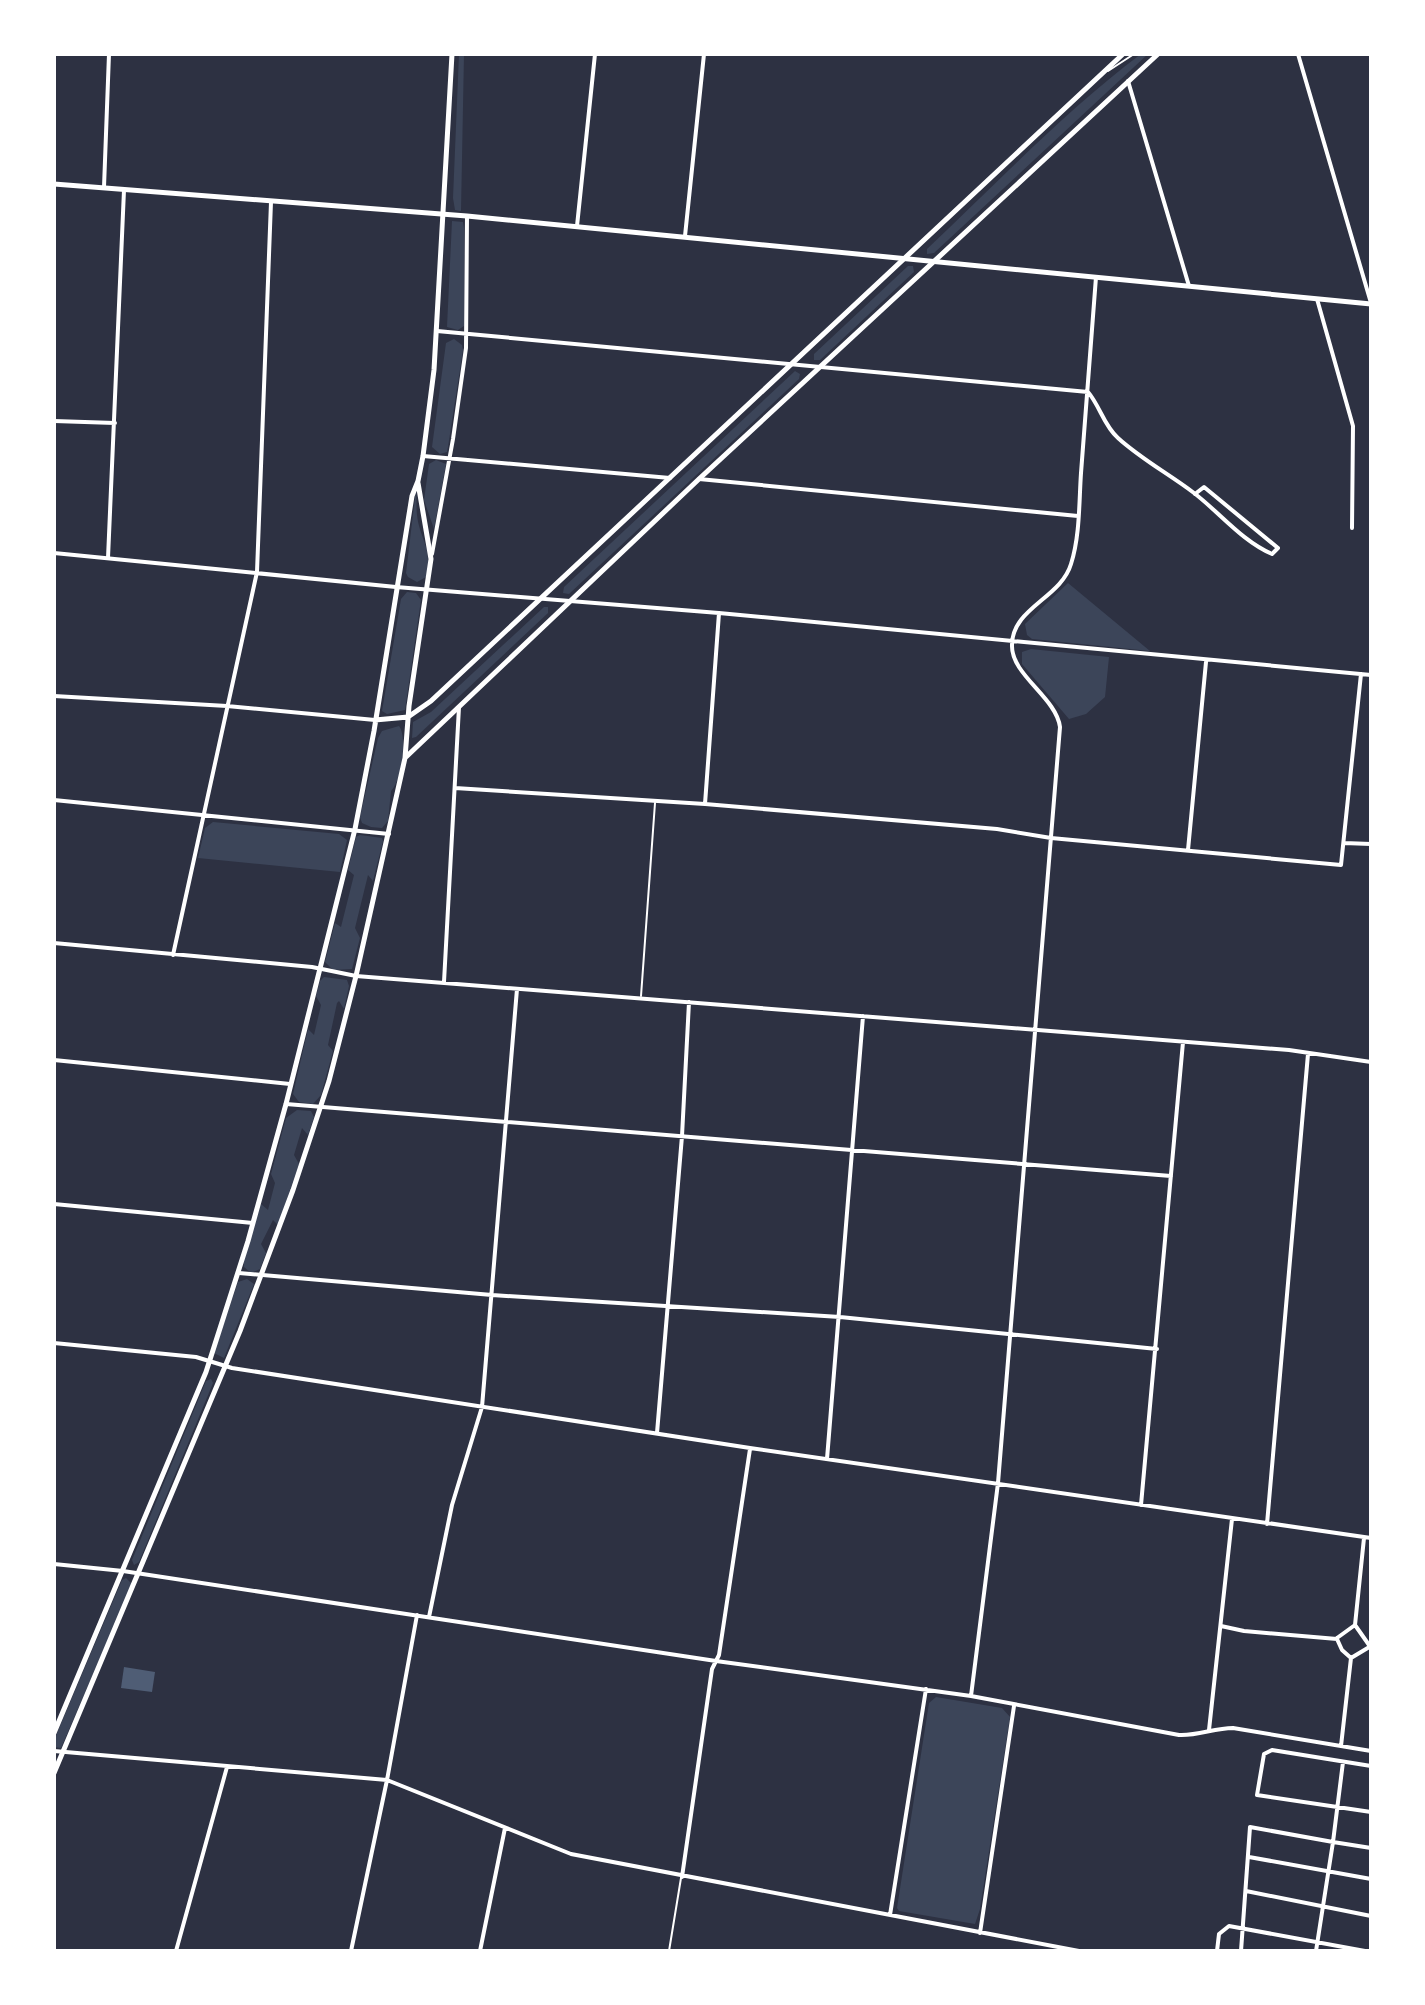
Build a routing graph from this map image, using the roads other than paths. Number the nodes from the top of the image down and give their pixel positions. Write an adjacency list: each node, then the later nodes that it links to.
1 (109, 54): 12 (street)
2 (452, 54): 15 (main road)
3 (595, 54): 17 (street)
4 (704, 54): 18 (street)
5 (1123, 54): 9 (main road)
6 (1134, 54): 9 (lane)
7 (1158, 54): 10 (main road)
8 (1298, 54): 24 (street)
9 (1105, 73): 19 (main road)
10 (1128, 81): 20 (main road); 22 (street)
11 (54, 184): 12 (main road)
12 (104, 188): 13 (main road)
13 (124, 190): 14 (main road); 31 (street)
14 (271, 202): 15 (main road); 43 (street)
15 (443, 214): 16 (main road); 25 (main road)
16 (467, 216): 17 (main road); 26 (street)
17 (577, 226): 18 (main road)
18 (685, 236): 19 (main road)
19 (908, 258): 20 (main road); 27 (main road)
20 (932, 261): 21 (main road); 28 (main road)
21 (1096, 277): 22 (main road); 29 (street)
22 (1189, 287): 23 (main road)
23 (1316, 299): 24 (main road); 39 (street)
24 (1371, 304)
25 (437, 331): 26 (street); 32 (main road)
26 (467, 334): 27 (street); 33 (street)
27 (793, 364): 28 (street); 34 (main road)
28 (822, 366): 29 (street); 35 (main road)
29 (1088, 392): 37 (street); 38 (street)
30 (54, 421): 31 (street)
31 (115, 423): 42 (street)
32 (423, 456): 33 (street); 36 (main road)
33 (449, 458): 34 (street); 41 (street)
34 (670, 478): 46 (main road)
35 (699, 479): 38 (street); 47 (main road)
36 (418, 481): 41 (main road); 44 (main road)
37 (1195, 494): 37 (street)
38 (1078, 516): 49 (street)
39 (1352, 528)
40 (54, 553): 42 (street)
41 (431, 556): 45 (main road)
42 (108, 558): 43 (street)
43 (257, 572): 44 (street); 55 (street)
44 (396, 587): 45 (street); 57 (main road)
45 (425, 590): 46 (street); 56 (main road)
46 (542, 599): 47 (street); 56 (main road)
47 (572, 601): 48 (street); 54 (main road)
48 (719, 613): 49 (street); 62 (street)
49 (1012, 641): 50 (street); 66 (street)
50 (1207, 661): 51 (street); 69 (street)
51 (1361, 674): 52 (street); 67 (street)
52 (1371, 675)
53 (54, 696): 55 (street)
54 (459, 705): 58 (main road); 59 (street)
55 (227, 706): 57 (street); 63 (street)
56 (408, 717): 57 (main road); 58 (main road)
57 (375, 720): 64 (main road)
58 (405, 758): 65 (main road)
59 (455, 788): 61 (street); 74 (street)
60 (54, 800): 63 (street)
61 (656, 800): 62 (street); 76 (lane)
62 (705, 804): 66 (street)
63 (204, 813): 64 (street); 71 (street)
64 (355, 829): 65 (street); 72 (main road)
65 (389, 834): 73 (main road)
66 (1051, 838): 69 (street); 79 (street)
67 (1344, 843): 68 (street); 69 (street)
68 (1371, 844)
69 (1188, 850)
70 (54, 943): 71 (street)
71 (173, 955): 72 (street)
72 (320, 969): 73 (street); 84 (main road)
73 (356, 976): 74 (street); 86 (main road)
74 (444, 983): 75 (street)
75 (517, 989): 76 (street); 87 (street)
76 (641, 998): 77 (street)
77 (689, 1002): 78 (street); 88 (street)
78 (863, 1016): 79 (street); 89 (street)
79 (1035, 1029): 80 (street); 90 (street)
80 (1183, 1042): 81 (street); 91 (street)
81 (1308, 1054): 83 (street); 111 (street)
82 (54, 1060): 84 (street)
83 (1371, 1062)
84 (291, 1084): 85 (main road)
85 (286, 1104): 86 (street); 93 (main road)
86 (321, 1107): 87 (street); 95 (main road)
87 (507, 1122): 88 (street); 96 (street)
88 (682, 1136): 89 (street); 97 (street)
89 (853, 1150): 90 (street); 98 (street)
90 (1024, 1165): 91 (street); 99 (street)
91 (1171, 1176): 101 (street)
92 (54, 1204): 93 (street)
93 (253, 1223): 94 (main road)
94 (238, 1273): 95 (street); 102 (main road)
95 (261, 1276): 96 (street); 103 (main road)
96 (492, 1295): 97 (street); 104 (street)
97 (668, 1307): 98 (street); 105 (street)
98 (840, 1317): 99 (street); 107 (street)
99 (1011, 1336): 101 (street); 108 (street)
100 (54, 1343): 102 (street)
101 (1157, 1349): 109 (street)
102 (210, 1360): 103 (street); 115 (main road)
103 (226, 1367): 104 (street); 116 (main road)
104 (482, 1407): 105 (street); 118 (street)
105 (657, 1433): 106 (street)
106 (750, 1448): 107 (street); 124 (street)
107 (827, 1459): 108 (street)
108 (998, 1483): 109 (street); 126 (street)
109 (1141, 1505): 110 (street)
110 (1232, 1519): 111 (street); 119 (street)
111 (1267, 1524): 112 (street)
112 (1364, 1538): 113 (street); 120 (street)
113 (1371, 1538)
114 (54, 1564): 115 (street)
115 (123, 1571): 116 (street); 129 (main road)
116 (138, 1574): 117 (street); 133 (main road)
117 (417, 1615): 118 (street); 138 (street)
118 (429, 1617): 124 (street)
119 (1220, 1625): 121 (street); 128 (street)
120 (1355, 1625): 121 (street); 122 (street)
121 (1337, 1639): 123 (street)
122 (1370, 1646): 123 (street)
123 (1351, 1658): 130 (street)
124 (716, 1661): 125 (street); 146 (street)
125 (926, 1689): 126 (street); 150 (street)
126 (971, 1696): 127 (street)
127 (1014, 1706): 128 (street); 153 (street)
128 (1209, 1730): 130 (street)
129 (54, 1733)
130 (1341, 1746): 132 (street)
131 (54, 1751): 133 (street)
132 (1371, 1751)
133 (63, 1752): 136 (street); 137 (main road)
134 (1343, 1762): 135 (street); 139 (street); 139 (street)
135 (1371, 1766)
136 (227, 1767): 138 (street); 156 (street)
137 (54, 1773)
138 (387, 1780): 141 (street); 157 (street)
139 (1335, 1807): 140 (street); 142 (street)
140 (1371, 1812)
141 (505, 1828): 146 (street); 158 (street)
142 (1333, 1842): 143 (street); 144 (street); 145 (street)
143 (1371, 1848)
144 (1249, 1857): 145 (street); 148 (street)
145 (1329, 1872): 147 (street); 149 (street)
146 (682, 1877): 150 (street); 159 (lane)
147 (1371, 1879)
148 (1246, 1891): 149 (street); 152 (street)
149 (1324, 1907): 151 (street); 154 (street)
150 (890, 1915): 153 (street)
151 (1371, 1916)
152 (1242, 1929): 154 (street); 161 (street); 162 (street)
153 (980, 1933): 155 (street)
154 (1318, 1942): 163 (street); 164 (street)
155 (1050, 1948): 160 (street)
156 (176, 1951)
157 (351, 1951)
158 (480, 1951)
159 (669, 1951)
160 (1079, 1951)
161 (1217, 1951)
162 (1241, 1951)
163 (1316, 1951)
164 (1365, 1951)

